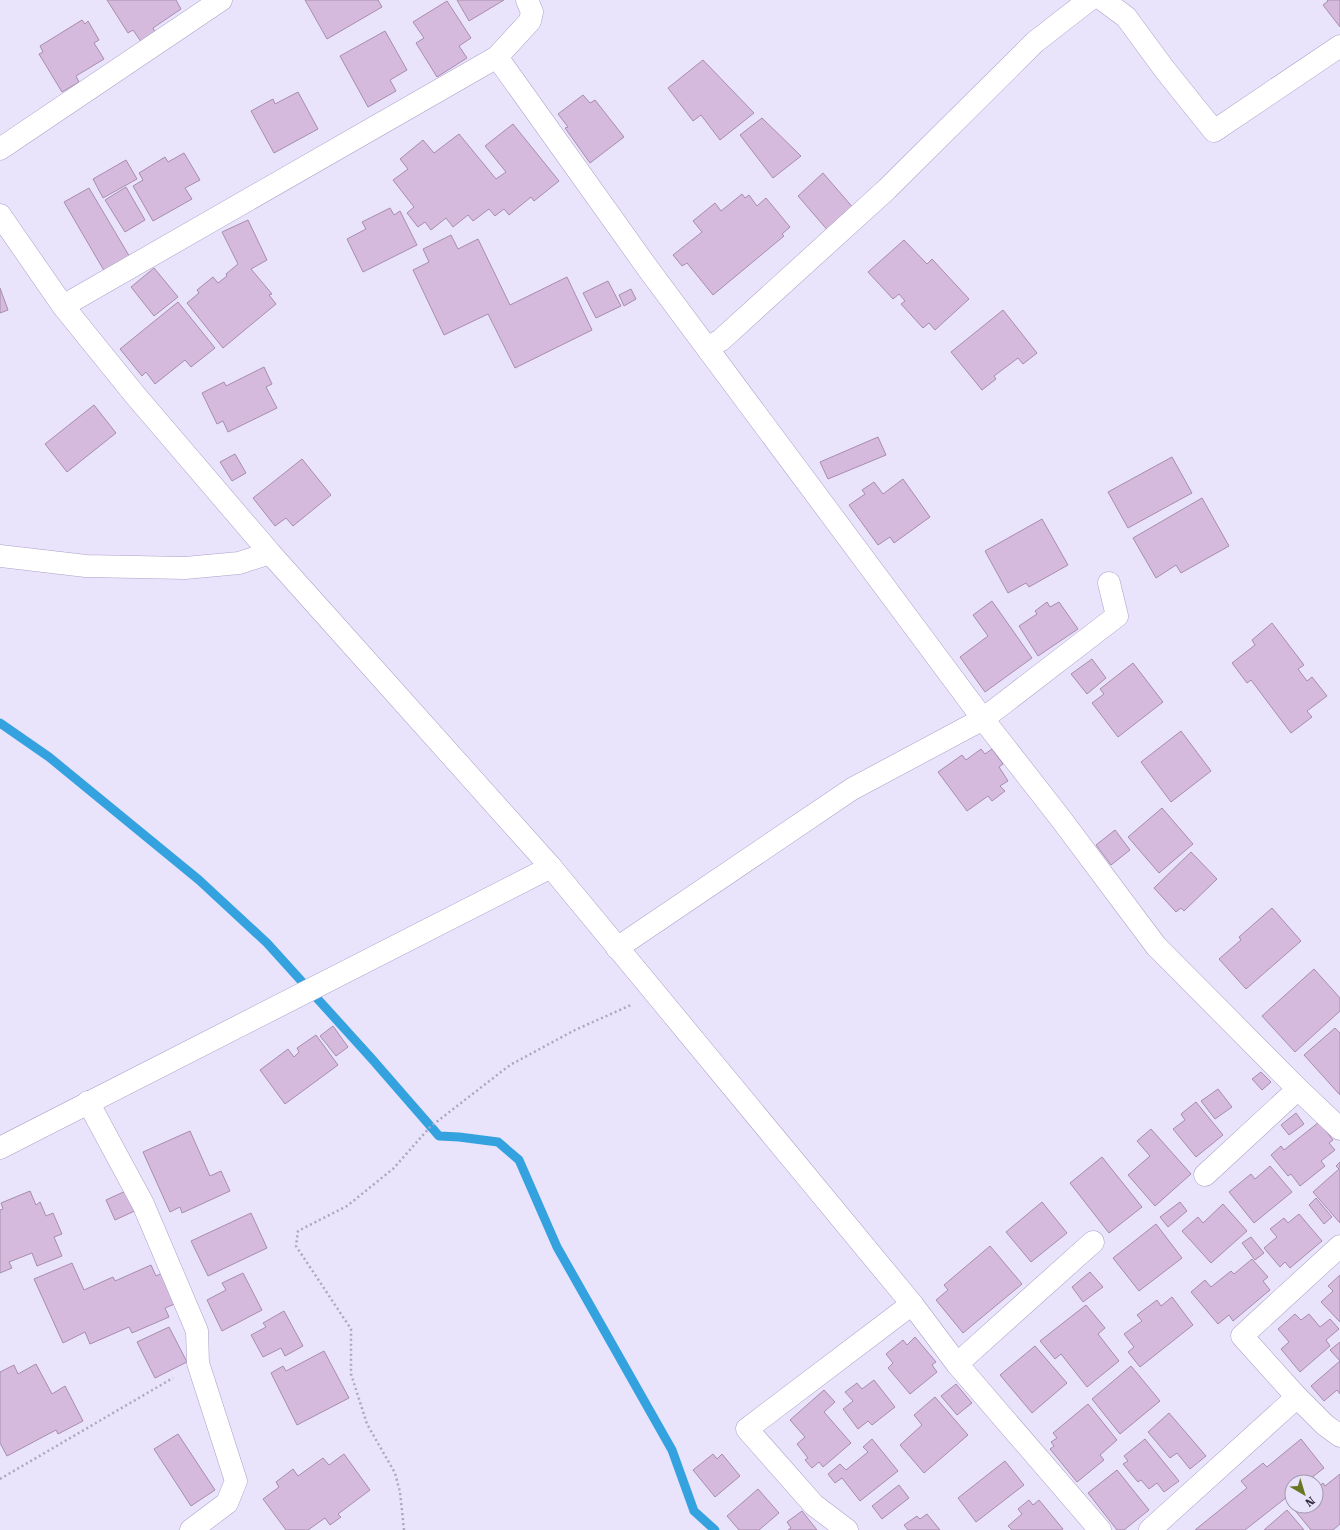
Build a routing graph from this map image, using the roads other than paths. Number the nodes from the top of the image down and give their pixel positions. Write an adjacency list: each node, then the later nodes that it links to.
1 (221, 0): 7 (street)
2 (527, 0): 6 (street)
3 (1089, 0): 10 (street)
4 (1103, 0): 5 (street)
5 (1340, 46)
6 (497, 57): 9 (street); 10 (street)
7 (0, 150)
8 (0, 215): 9 (street)
9 (63, 306): 11 (street)
10 (707, 348): 14 (street)
11 (270, 553): 12 (street); 15 (street)
12 (0, 556)
13 (1109, 583): 14 (street)
14 (983, 718): 16 (street); 17 (street)
15 (550, 867): 16 (street); 18 (street)
16 (617, 948): 24 (street)
17 (1298, 1089): 19 (street); 21 (street)
18 (88, 1102): 20 (street); 28 (street)
19 (1340, 1129)
20 (0, 1148)
21 (1205, 1175)
22 (1093, 1242): 25 (street)
23 (1340, 1246): 26 (street)
24 (912, 1304): 25 (street); 29 (street)
25 (957, 1364): 30 (street)
26 (1297, 1396): 27 (street); 31 (street)
27 (1340, 1436)
28 (190, 1530)
29 (847, 1530)
30 (1100, 1530)
31 (1150, 1530)

